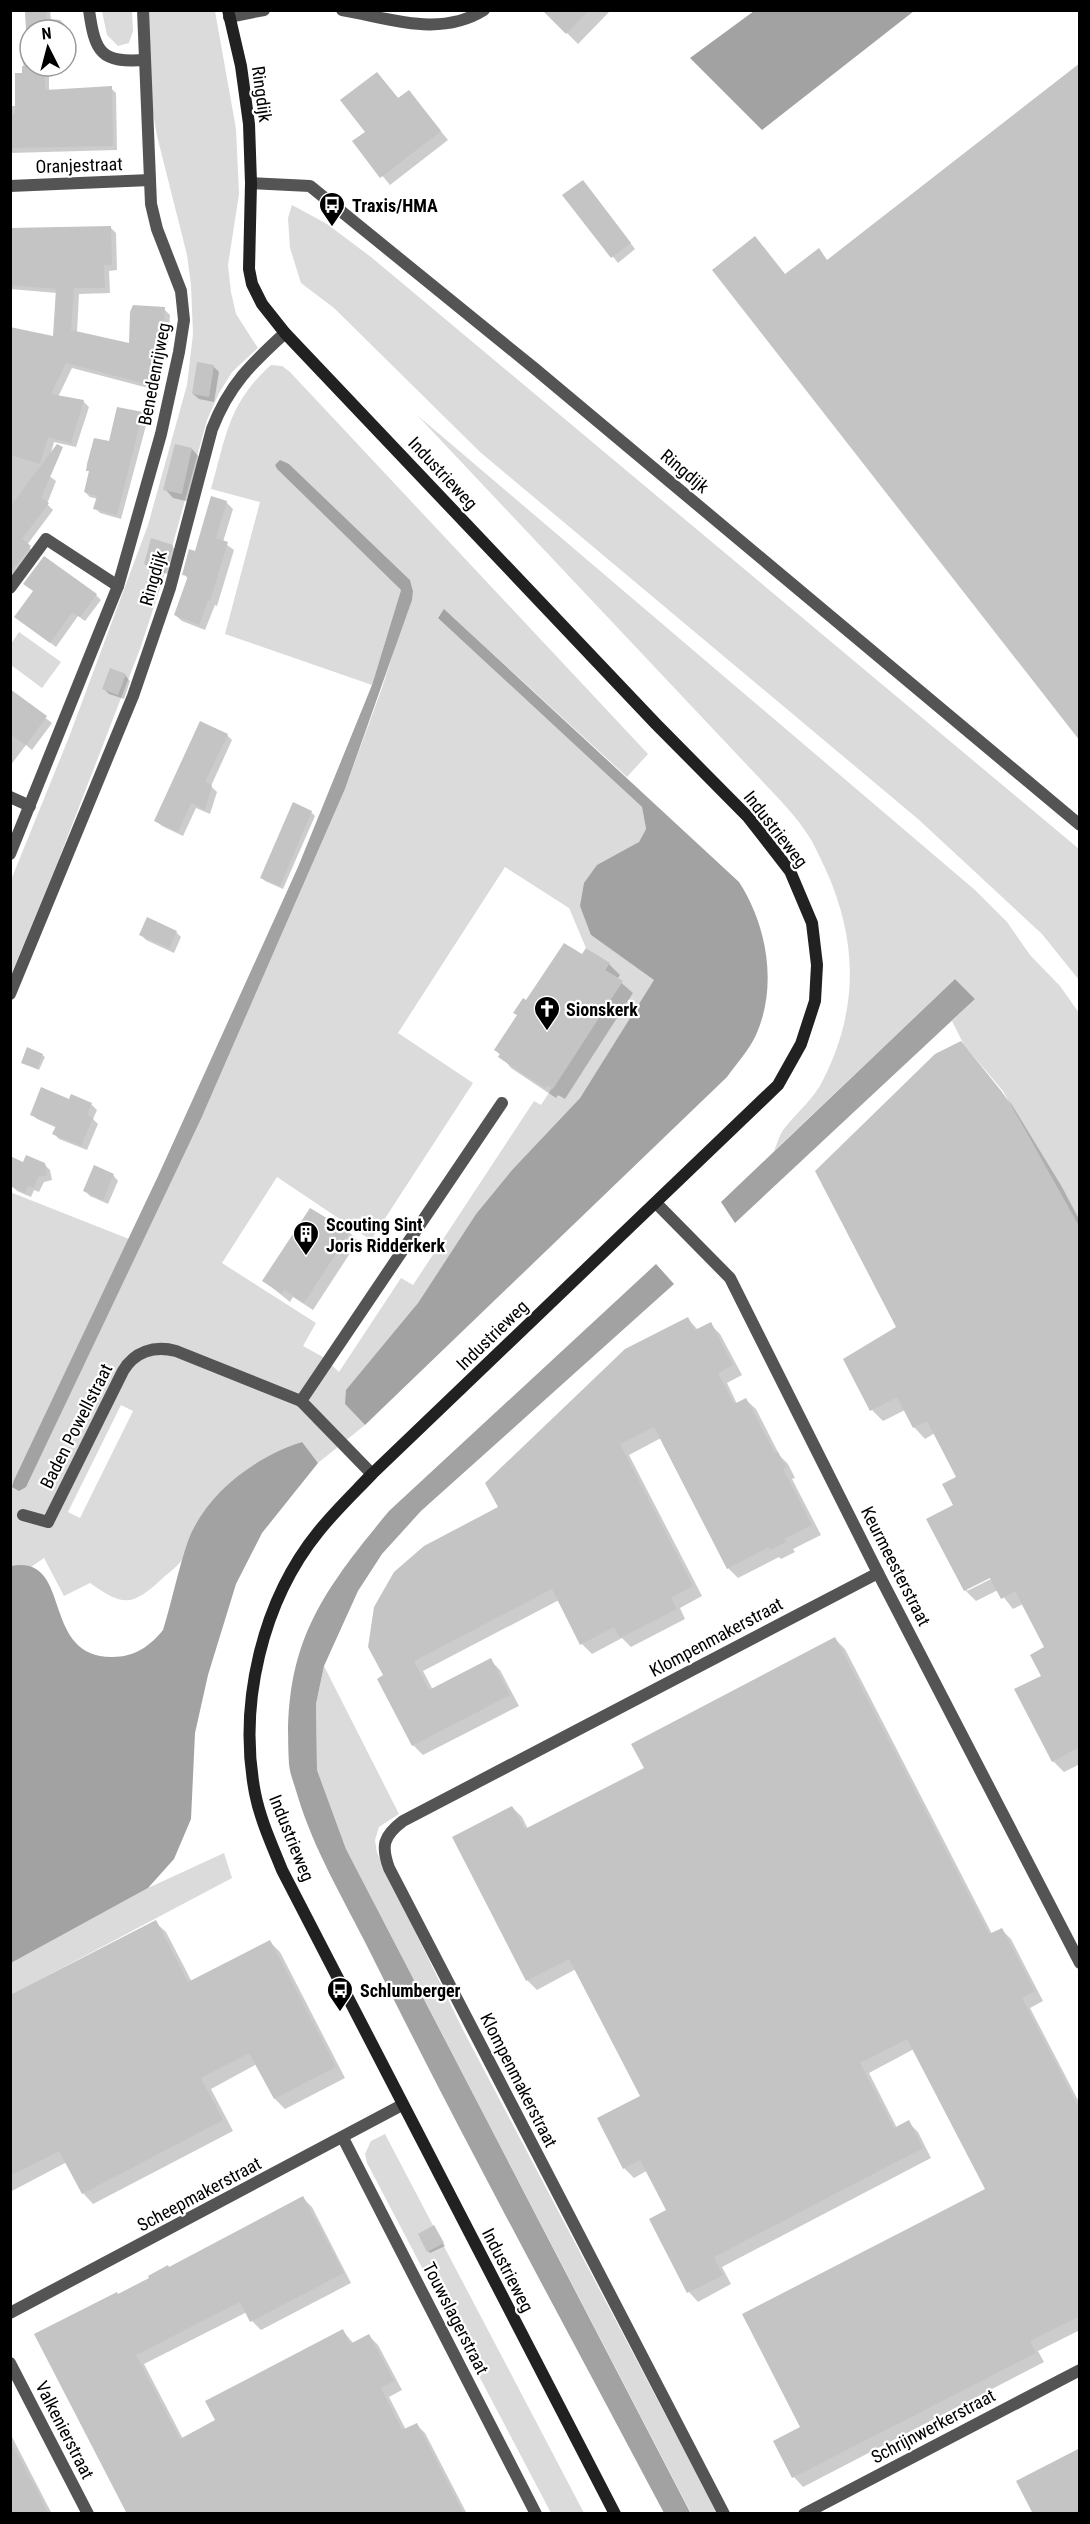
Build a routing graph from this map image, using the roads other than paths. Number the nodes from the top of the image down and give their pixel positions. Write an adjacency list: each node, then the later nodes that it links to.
1 (89, 10): 7 (street)
2 (143, 10): 7 (street, Benedenrijweg)
3 (264, 10): 6 (street)
4 (342, 10): 5 (street)
5 (484, 10)
6 (228, 14): 9 (street, Ringdijk)
7 (146, 60): 8 (street, Benedenrijweg)
8 (150, 180): 10 (street, Oranjestraat); 12 (street, Benedenrijweg)
9 (251, 183): 11 (street, Ringdijk); 16 (street, Ringdijk)
10 (10, 186)
11 (285, 333): 18 (street, Ringdijk); 20 (street, Industrieweg)
12 (118, 586): 13 (street); 15 (street, Benedenrijweg)
13 (10, 588)
14 (10, 797): 15 (street)
15 (30, 806): 17 (street, Benedenrijweg)
16 (1080, 825)
17 (10, 854)
18 (10, 994)
19 (502, 1103): 21 (street)
20 (656, 1203): 22 (street, Industrieweg); 24 (street, Keurmeesterstraat)
21 (301, 1401): 22 (street, Baden Powellstraat); 23 (street, Baden Powellstraat)
22 (372, 1474): 26 (street, Industrieweg)
23 (23, 1515)
24 (878, 1573): 25 (street, Keurmeesterstraat); 34 (street, Klompenmakerstraat)
25 (1080, 1963)
26 (402, 2105): 27 (street, Scheepmakerstraat); 33 (street, Industrieweg)
27 (343, 2138): 28 (street, Scheepmakerstraat); 32 (street, Touwslagerstraat)
28 (10, 2313)
29 (10, 2363): 31 (street, Valkenierstraat)
30 (1080, 2370): 35 (street, Schrijnwerkerstraat)
31 (88, 2514)
32 (536, 2514)
33 (615, 2514)
34 (724, 2514)
35 (804, 2514)

